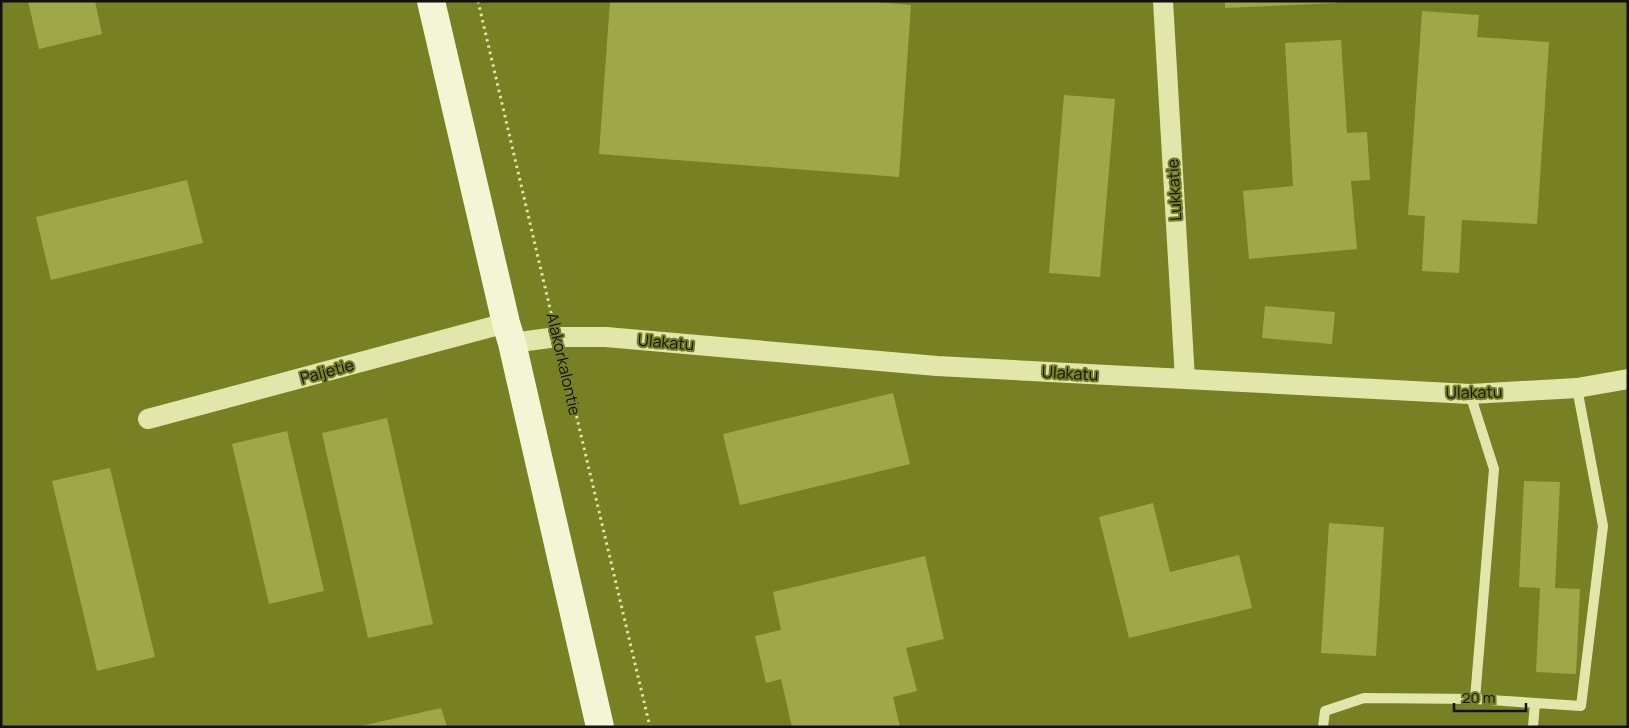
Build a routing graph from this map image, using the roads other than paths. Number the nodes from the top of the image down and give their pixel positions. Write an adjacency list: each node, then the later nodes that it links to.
1 (431, 1): 3 (street)
2 (1163, 1): 4 (street, Lukkatie)
3 (509, 333): 4 (street, Ulakatu); 8 (street, Paljetie); 11 (street)
4 (1185, 379): 7 (street, Ulakatu)
5 (1628, 379): 6 (street, Ulakatu)
6 (1577, 388): 7 (street, Ulakatu); 10 (lane)
7 (1470, 394): 9 (lane)
8 (148, 418)
9 (1475, 699): 10 (lane); 12 (lane)
10 (1535, 703): 13 (lane)
11 (600, 727)
12 (1323, 727)
13 (1533, 727)

